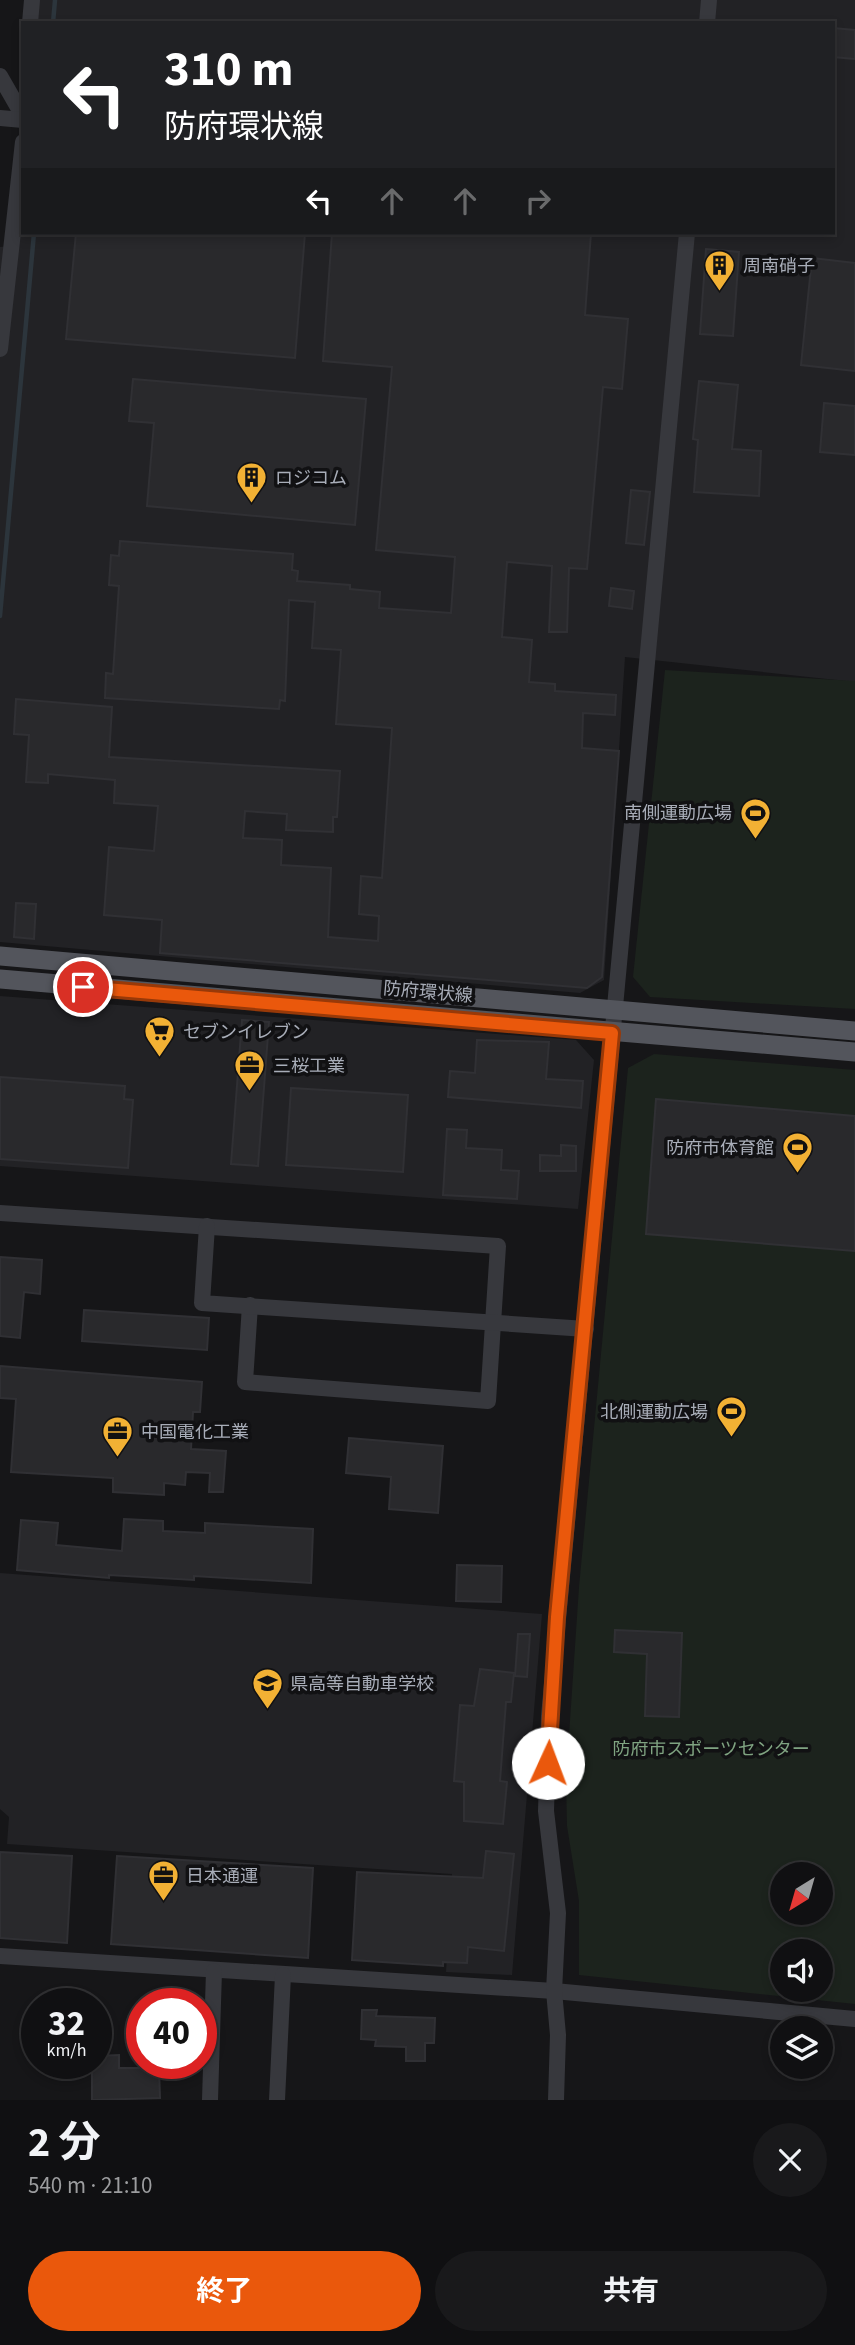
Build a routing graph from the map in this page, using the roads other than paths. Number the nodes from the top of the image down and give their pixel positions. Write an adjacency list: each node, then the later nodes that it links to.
1 (32, 0): 3 (street)
2 (709, 0): 4 (street)
3 (30, 21)
4 (707, 21)
5 (0, 76): 6 (street)
6 (21, 114)
7 (0, 118): 8 (street)
8 (21, 118)
9 (21, 154): 11 (street)
10 (687, 235): 15 (street)
11 (6, 246): 12 (street)
12 (0, 349)
13 (0, 956): 15 (main road, 防府環状線)
14 (0, 979): 17 (main road, 防府環状線)
15 (614, 1008): 16 (main road, 防府環状線); 17 (street)
16 (855, 1031)
17 (612, 1033): 18 (main road, 防府環状線); 23 (street)
18 (855, 1052)
19 (0, 1213): 20 (street)
20 (206, 1226): 21 (street); 22 (street)
21 (250, 1305): 22 (street); 22 (street)
22 (494, 1323): 23 (street)
23 (586, 1329): 27 (street)
24 (0, 1956): 25 (street)
25 (214, 1971): 26 (street); 29 (street)
26 (283, 1975): 27 (street); 30 (street)
27 (554, 1992): 28 (street); 31 (street)
28 (855, 2019)
29 (210, 2100)
30 (277, 2100)
31 (556, 2100)

